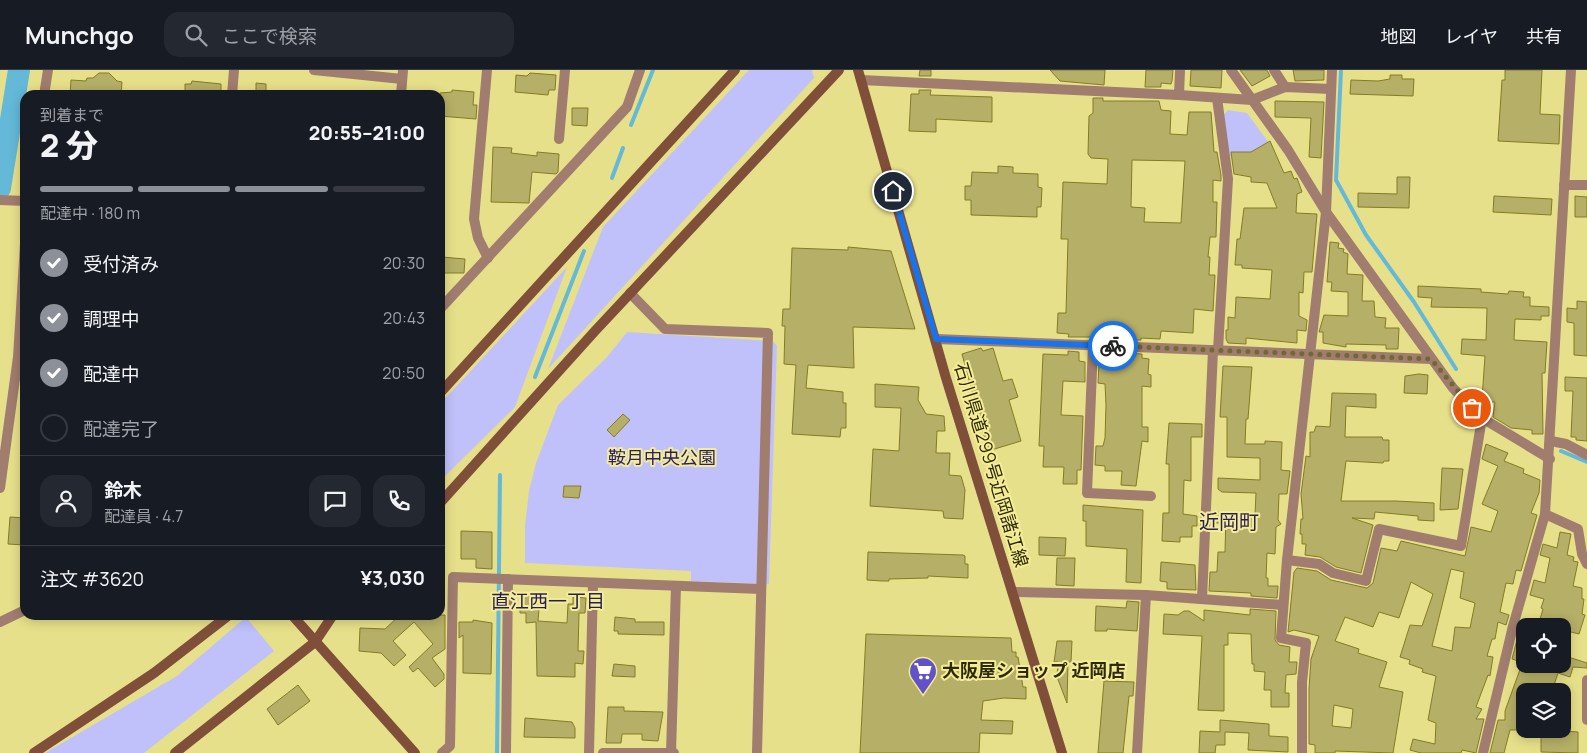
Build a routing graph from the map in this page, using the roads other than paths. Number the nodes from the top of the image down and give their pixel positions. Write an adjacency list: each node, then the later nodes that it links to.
1 (48, 70): 18 (street)
2 (234, 70): 19 (street)
3 (314, 70): 14 (street)
4 (487, 70): 30 (street)
5 (565, 70): 24 (street)
6 (640, 70): 30 (street)
7 (735, 70): 39 (street)
8 (840, 70): 31 (street)
9 (1180, 70): 21 (street)
10 (1231, 70): 23 (street)
11 (1274, 70): 16 (street)
12 (1332, 70): 17 (street)
13 (1571, 70): 25 (street)
14 (403, 75): 20 (street)
15 (859, 75): 21 (street); 33 (street, 石川県道299号近岡諸江線)
16 (1285, 86): 17 (street); 23 (street)
17 (1331, 89): 29 (street)
18 (45, 90)
19 (232, 90)
20 (402, 90)
21 (1178, 95): 22 (street)
22 (1217, 98): 23 (street); 35 (street)
23 (1252, 100): 29 (street)
24 (560, 139)
25 (1564, 185): 26 (street); 41 (street)
26 (1587, 185)
27 (0, 200): 28 (street)
28 (20, 201)
29 (1326, 212): 36 (street); 37 (street)
30 (488, 258): 32 (street)
31 (630, 293): 46 (street); 53 (street)
32 (445, 304)
33 (936, 339): 34 (street); 54 (street, 石川県道299号近岡諸江線)
34 (1092, 345): 35 (street); 45 (street)
35 (1216, 350): 36 (street); 56 (street)
36 (1310, 354): 37 (street); 48 (street)
37 (1431, 359): 40 (street)
38 (20, 363): 44 (street)
39 (445, 388)
40 (1482, 418): 43 (street); 48 (street)
41 (1551, 442): 42 (street); 43 (street)
42 (1587, 455)
43 (1550, 459): 47 (street)
44 (0, 488)
45 (1151, 496)
46 (445, 497)
47 (1546, 514): 49 (street); 78 (street)
48 (1287, 560): 57 (street)
49 (1587, 564)
50 (508, 579): 51 (street); 69 (street); 70 (street)
51 (593, 583): 52 (street); 71 (street)
52 (676, 586): 53 (street); 73 (street)
53 (761, 589): 74 (street)
54 (1013, 592): 55 (street); 75 (street, 石川県道299号近岡諸江線)
55 (1146, 595): 56 (street); 76 (street)
56 (1202, 599): 57 (street)
57 (1283, 605): 77 (street)
58 (20, 612): 62 (street)
59 (222, 620): 66 (street)
60 (296, 620): 63 (street)
61 (330, 620): 63 (street)
62 (0, 622)
63 (315, 642): 67 (street); 68 (street)
64 (1587, 680): 65 (street)
65 (1587, 720)
66 (34, 753)
67 (176, 753)
68 (416, 753)
69 (442, 753)
70 (506, 753)
71 (589, 753)
72 (603, 753): 73 (street)
73 (672, 753)
74 (757, 753)
75 (1062, 753)
76 (1137, 753)
77 (1302, 753)
78 (1483, 753)

